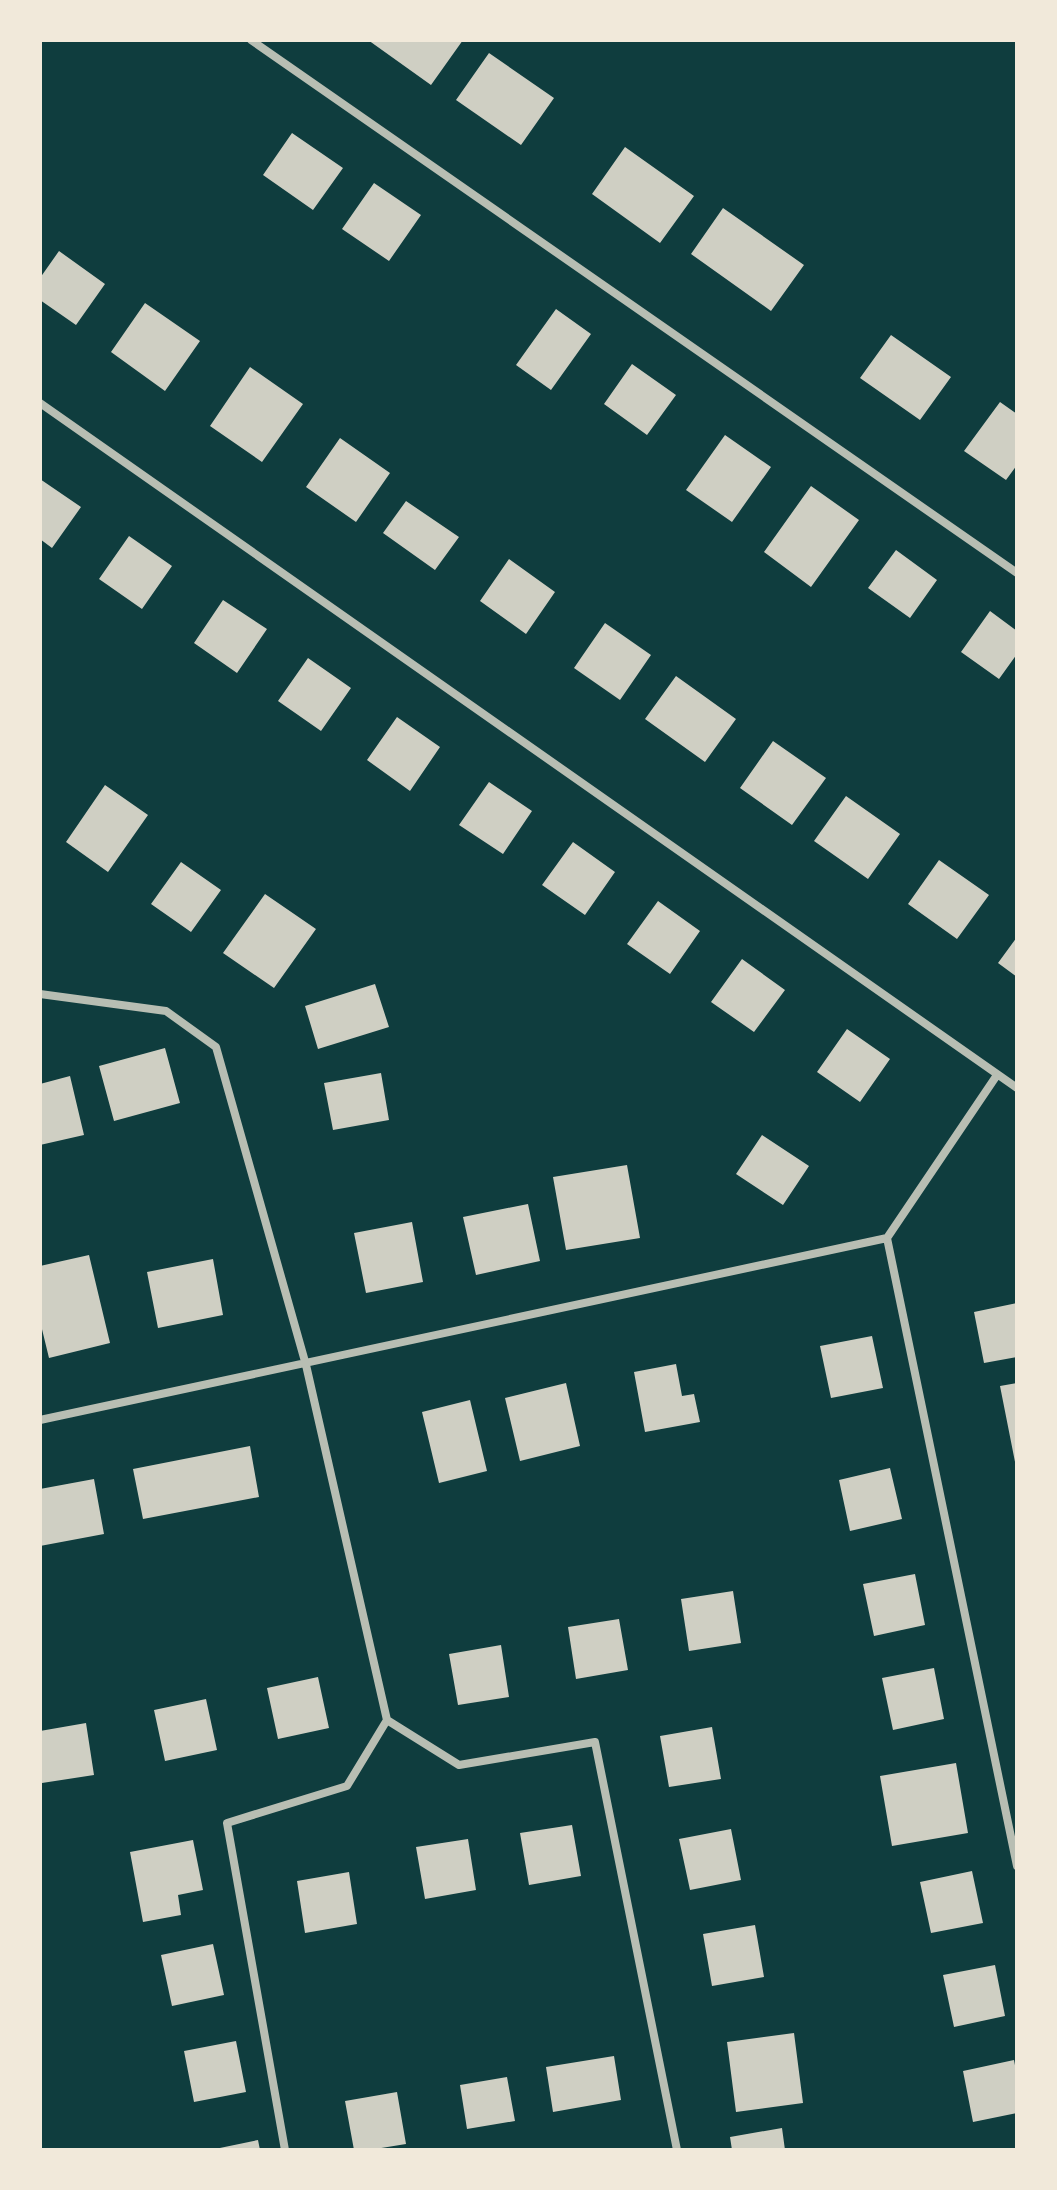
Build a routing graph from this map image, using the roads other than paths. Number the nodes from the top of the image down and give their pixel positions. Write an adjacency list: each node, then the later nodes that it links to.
1 (251, 40): 3 (street)
2 (40, 403): 5 (street)
3 (1017, 573)
4 (40, 994): 8 (street)
5 (997, 1075): 6 (street); 7 (street)
6 (1017, 1088)
7 (887, 1238): 8 (street); 11 (street)
8 (306, 1365): 9 (street); 10 (street)
9 (40, 1420)
10 (387, 1720): 12 (street); 13 (street)
11 (1017, 1866)
12 (285, 2150)
13 (677, 2150)

